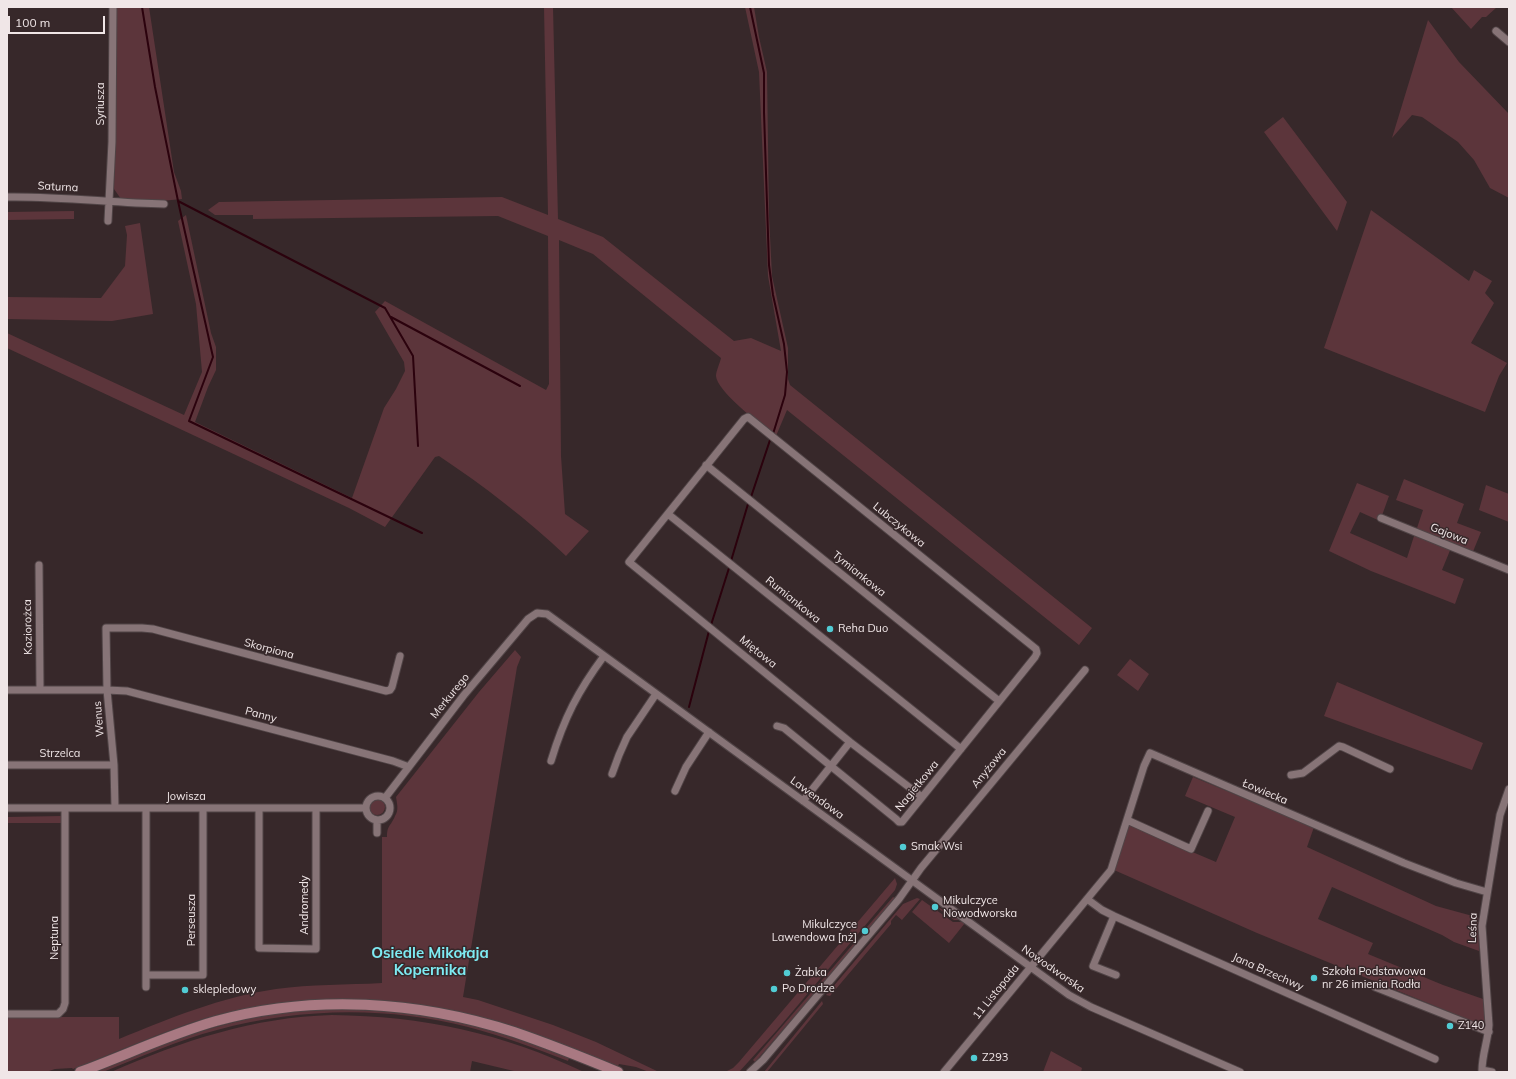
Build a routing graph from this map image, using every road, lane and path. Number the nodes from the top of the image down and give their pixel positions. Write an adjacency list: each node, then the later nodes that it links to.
1 (113, 7): 5 (street, Syriusza)
2 (1496, 31): 3 (street)
3 (1509, 42)
4 (7, 197): 5 (street, Saturna)
5 (108, 201): 6 (street, Saturna); 7 (street, Syriusza)
6 (164, 204)
7 (108, 221)
8 (706, 465): 9 (street, Lubczykowa); 22 (street, Tymiankowa); 22 (street, Lubczykowa)
9 (668, 514): 25 (street, Miętowa); 26 (street, Rumiankowa)
10 (1381, 518): 12 (street, Gajowa)
11 (39, 565): 19 (street, Koziorożca)
12 (1509, 570)
13 (538, 613): 16 (street, Lawendowa); 31 (street, Merkurego)
14 (106, 628): 15 (street, Skorpiona); 20 (street, Wenus)
15 (400, 656)
16 (604, 656): 21 (street, Lawendowa); 27 (street)
17 (1085, 670): 53 (street, Anyżowa)
18 (7, 690): 19 (street)
19 (40, 690): 20 (street)
20 (107, 690): 29 (street, Wenus); 31 (street, Panny)
21 (656, 694): 24 (street, Lawendowa); 33 (street)
22 (999, 701): 26 (street, Lubczykowa)
23 (777, 726): 30 (street, Nagietkowa)
24 (709, 732): 36 (street); 39 (street, Lawendowa)
25 (850, 742): 30 (street); 37 (street, Miętowa)
26 (961, 749): 37 (street, Nagietkowa)
27 (551, 761)
28 (7, 765): 29 (street, Strzelca)
29 (114, 765): 42 (street, Wenus)
30 (831, 766): 37 (street, Nagietkowa); 39 (street)
31 (409, 767): 38 (street, Merkurego)
32 (1390, 769): 34 (street)
33 (612, 774)
34 (1291, 775)
35 (1509, 789): 54 (street, Leśna)
36 (675, 791)
37 (922, 797)
38 (385, 798): 47 (street); 49 (street)
39 (803, 802): 53 (street, Lawendowa)
40 (7, 808): 41 (street, Jowisza)
41 (65, 808): 42 (street, Jowisza); 62 (street, Neptuna)
42 (115, 808): 43 (street, Jowisza)
43 (146, 808): 44 (street, Jowisza); 59 (street)
44 (203, 808): 45 (street, Jowisza); 59 (street, Perseusza)
45 (259, 808): 46 (street, Jowisza); 46 (street, Andromedy)
46 (316, 808): 47 (street, Jowisza)
47 (365, 808): 49 (street)
48 (1208, 811): 50 (street)
49 (378, 820): 51 (street)
50 (1127, 820): 52 (street, Łowiecka); 54 (street, Łowiecka)
51 (377, 833)
52 (1111, 870): 55 (street, 11 Listopada)
53 (912, 881): 57 (street, Nowodworska); 65 (street, Anyżowa)
54 (1487, 892): 63 (street, Leśna)
55 (1087, 899): 56 (street, Jana Brzechwy); 57 (street, 11 Listopada)
56 (1114, 916): 58 (street); 64 (street, Jana Brzechwy)
57 (1030, 967): 73 (street, 11 Listopada); 74 (street, Nowodworska)
58 (1116, 975)
59 (146, 976): 60 (street)
60 (146, 987)
61 (1376, 987): 63 (street)
62 (7, 1014)
63 (1489, 1032): 67 (street, Leśna)
64 (1435, 1059)
65 (762, 1060): 71 (street); 72 (street)
66 (102, 1064): 68 (main road); 69 (main road); 70 (main road)
67 (1481, 1071): 75 (street)
68 (80, 1072)
69 (89, 1072)
70 (618, 1072)
71 (750, 1072)
72 (756, 1072)
73 (944, 1072)
74 (1240, 1072)
75 (1492, 1072)

